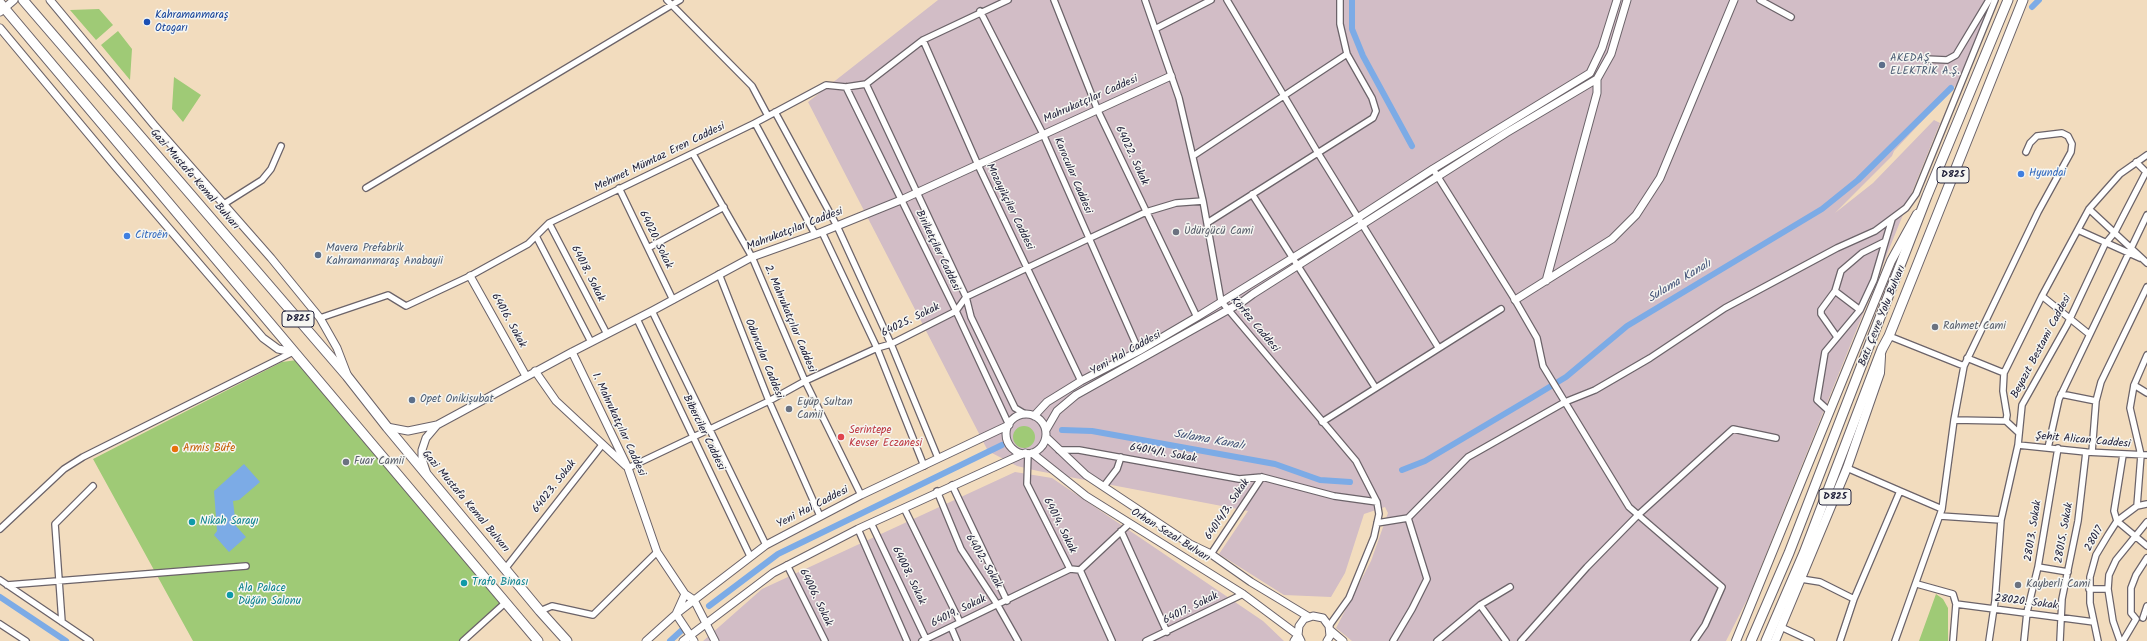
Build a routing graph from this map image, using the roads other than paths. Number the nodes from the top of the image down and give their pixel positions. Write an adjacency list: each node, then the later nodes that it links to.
1 (14, 0): 21 (street)
2 (23, 0): 118 (highway, Gazi Mustafa Kemal Bulvarı / D825)
3 (50, 0): 57 (street, Gazi Mustafa Kemal Bulvarı)
4 (668, 0): 20 (street)
5 (680, 0): 20 (street)
6 (1008, 0): 22 (street, Mehmet Mümtaz Eren Caddesi)
7 (1054, 0): 34 (street, 64022. Sokak)
8 (1145, 0): 25 (street, Körfez Caddesi)
9 (1211, 0): 25 (street)
10 (1227, 0): 33 (street)
11 (1340, 0): 27 (street)
12 (1617, 0): 47 (street, Yeni Hal Caddesi)
13 (1627, 0): 30 (street)
14 (1734, 0): 84 (street)
15 (1760, 0): 23 (street)
16 (1989, 0): 28 (street)
17 (1994, 0): 63 (street)
18 (2008, 0): 54 (highway, Batı Çevre Yolu Bulvarı / D825)
19 (2022, 0): 103 (highway, Batı Çevre Yolu Bulvarı / D825)
20 (672, 5): 36 (street); 50 (street)
21 (2, 8): 110 (highway, D825)
22 (980, 11): 26 (street, Mehmet Mümtaz Eren Caddesi); 38 (street, Karocular Caddesi)
23 (1792, 17)
24 (0, 28): 110 (street)
25 (1155, 30): 29 (street, Körfez Caddesi)
26 (923, 40): 31 (street, Mehmet Mümtaz Eren Caddesi); 46 (street, Mozayikçiler Caddesi)
27 (1347, 54): 33 (street); 41 (street)
28 (1925, 59)
29 (1171, 76): 34 (street, Mahrukatçılar Caddesi); 44 (street, Körfez Caddesi)
30 (1597, 79): 49 (street, Yeni Hal Caddesi); 84 (street)
31 (866, 84): 32 (street, Mehmet Mümtaz Eren Caddesi); 52 (street, Biriketçiler Caddesi)
32 (846, 87): 35 (street, Mehmet Mümtaz Eren Caddesi); 55 (street, Biriketçiler Caddesi)
33 (1283, 96): 41 (street); 44 (street)
34 (1098, 111): 38 (street, Mahrukatçılar Caddesi); 60 (street, 64022. Sokak)
35 (776, 112): 36 (street, Mehmet Mümtaz Eren Caddesi); 67 (street)
36 (768, 116): 37 (street, Mehmet Mümtaz Eren Caddesi)
37 (755, 123): 42 (street, Mehmet Mümtaz Eren Caddesi); 70 (street)
38 (1043, 134): 46 (street, Mahrukatçılar Caddesi); 72 (street, Karocular Caddesi)
39 (281, 146): 57 (street)
40 (2026, 152): 114 (street)
41 (1318, 153): 53 (street); 62 (street)
42 (693, 154): 51 (street, Mehmet Mümtaz Eren Caddesi); 58 (street, 2. Mahrukatçılar Caddesi)
43 (2147, 155): 45 (street)
44 (1193, 156): 56 (street, Körfez Caddesi)
45 (2136, 162): 48 (street); 59 (street)
46 (978, 165): 52 (street, Mahrukatçılar Caddesi); 81 (street, Mozayikçiler Caddesi)
47 (1432, 169): 49 (street); 62 (street, Yeni Hal Caddesi)
48 (2146, 173): 69 (street, Beyazıt Bestami Caddesi)
49 (1438, 176): 66 (street, Yeni Hal Caddesi); 90 (street)
50 (366, 188)
51 (619, 188): 64 (street, Mehmet Mümtaz Eren Caddesi); 75 (street, 64020. Sokak)
52 (918, 192): 55 (street, Mahrukatçılar Caddesi); 88 (street, Biriketçiler Caddesi)
53 (1252, 194): 65 (street); 78 (street)
54 (1927, 196): 129 (main road, D825); 258 (highway, Batı Çevre Yolu Bulvarı)
55 (901, 200): 67 (street, Mahrukatçılar Caddesi); 96 (street, Biriketçiler Caddesi)
56 (1203, 201): 60 (street, 64025. Sokak); 65 (street, Körfez Caddesi)
57 (224, 204): 98 (street, Gazi Mustafa Kemal Bulvarı)
58 (724, 208): 75 (street); 77 (street, 2. Mahrukatçılar Caddesi)
59 (2089, 209): 68 (street); 69 (street)
60 (1146, 212): 72 (street, 64025. Sokak); 97 (street, 64022. Sokak)
61 (2147, 215): 76 (street)
62 (1359, 217): 66 (street); 78 (street, Yeni Hal Caddesi)
63 (1892, 219): 73 (street); 128 (street)
64 (549, 223): 71 (street, Mehmet Mümtaz Eren Caddesi); 101 (street, 64018. Sokak)
65 (1207, 223): 91 (street, Körfez Caddesi)
66 (1364, 225): 80 (street, Yeni Hal Caddesi); 107 (street)
67 (837, 226): 70 (street, Mahrukatçılar Caddesi); 106 (street)
68 (2078, 230): 74 (street); 87 (street)
69 (2115, 232): 74 (street, Beyazıt Bestami Caddesi); 76 (street)
70 (818, 233): 77 (street, Mahrukatçılar Caddesi); 108 (street)
71 (536, 236): 83 (street, Mehmet Mümtaz Eren Caddesi); 105 (street)
72 (1088, 239): 81 (street, 64025. Sokak); 112 (street, Karocular Caddesi)
73 (1884, 242): 86 (street); 94 (street)
74 (2105, 244): 76 (street); 99 (street, Beyazıt Bestami Caddesi)
75 (648, 248): 89 (street, 64020. Sokak)
76 (2129, 250): 79 (street); 102 (street)
77 (752, 257): 82 (street, Mahrukatçılar Caddesi); 120 (street, 2. Mahrukatçılar Caddesi)
78 (1293, 258): 80 (street); 91 (street, Yeni Hal Caddesi)
79 (2145, 261)
80 (1298, 265): 93 (street, Yeni Hal Caddesi); 123 (street)
81 (1028, 268): 88 (street, 64025. Sokak); 121 (street, Mozayikçiler Caddesi)
82 (719, 274): 89 (street, Mahrukatçılar Caddesi); 126 (street, Oduncular Caddesi)
83 (470, 276): 98 (street, Mehmet Mümtaz Eren Caddesi); 119 (street, 64016. Sokak)
84 (1546, 280): 90 (street)
85 (2147, 287): 127 (street, 28015. Sokak)
86 (1835, 291): 94 (street); 104 (street)
87 (2042, 296): 99 (street); 117 (street)
88 (966, 297): 96 (street, 64025. Sokak); 130 (street, Biriketçiler Caddesi)
89 (673, 300): 95 (street, Mahrukatçılar Caddesi)
90 (1515, 300): 128 (street)
91 (1221, 301): 93 (street, Körfez Caddesi); 97 (street, Yeni Hal Caddesi)
92 (1501, 309): 107 (street)
93 (1229, 310): 134 (street, Körfez Caddesi); 140 (street, Yeni Hal Caddesi)
94 (1860, 310): 104 (street)
95 (652, 311): 100 (street, Mahrukatçılar Caddesi); 138 (street, Biberciler Caddesi)
96 (956, 311): 106 (street, 64025. Sokak); 136 (street, Biriketçiler Caddesi)
97 (1197, 317): 112 (street, Yeni Hal Caddesi)
98 (320, 318): 118 (street, Gazi Mustafa Kemal Bulvarı)
99 (2070, 318): 102 (street); 139 (street, Beyazıt Bestami Caddesi)
100 (636, 319): 101 (street, Mahrukatçılar Caddesi); 141 (street, Biberciler Caddesi)
101 (607, 334): 105 (street, Mahrukatçılar Caddesi)
102 (2089, 334): 125 (street)
103 (1889, 336): 109 (highway, Batı Çevre Yolu Bulvarı / D825); 115 (street)
104 (1837, 337): 129 (street)
105 (591, 342): 111 (street, Mahrukatçılar Caddesi)
106 (892, 344): 108 (street, 64025. Sokak); 152 (street)
107 (1438, 347): 123 (street)
108 (877, 348): 120 (street, 64025. Sokak); 154 (street)
109 (1882, 350): 156 (main road, D825); 259 (highway, Batı Çevre Yolu Bulvarı)
110 (293, 352): 181 (street); 210 (highway, D825)
111 (572, 352): 116 (street, Mahrukatçılar Caddesi); 155 (street, 1. Mahrukatçılar Caddesi)
112 (1139, 352): 121 (street, Yeni Hal Caddesi)
113 (2147, 355): 122 (street)
114 (1967, 358): 115 (street); 117 (street)
115 (1964, 366): 132 (street)
116 (535, 372): 119 (street, Mahrukatçılar Caddesi); 143 (street)
117 (2004, 373): 133 (street)
118 (347, 376): 137 (highway, Gazi Mustafa Kemal Bulvarı / D825)
119 (526, 376): 135 (street, Mahrukatçılar Caddesi)
120 (805, 381): 126 (street, 64025. Sokak); 164 (street, 2. Mahrukatçılar Caddesi)
121 (1081, 381): 131 (street, Yeni Hal Caddesi)
122 (2134, 385): 124 (street); 151 (street)
123 (1375, 387): 134 (street)
124 (2147, 393)
125 (2061, 394): 127 (street); 145 (street)
126 (769, 401): 138 (street, 64025. Sokak); 171 (street, Oduncular Caddesi)
127 (2096, 401): 148 (street, 28015. Sokak)
128 (1565, 402): 170 (street); 173 (street)
129 (1829, 411): 257 (main road, D825)
130 (1025, 414): 131 (street); 136 (street)
131 (1034, 416): 140 (street, Orhan Sezal Bulvarı)
132 (1954, 420): 133 (street); 169 (street)
133 (2006, 420): 139 (street)
134 (1322, 422): 165 (street, Körfez Caddesi)
135 (437, 425): 137 (street, Mahrukatçılar Caddesi); 157 (street, Mahrukatçılar Caddesi)
136 (1009, 425): 149 (street, Orhan Sezal Bulvarı); 152 (street, Yeni Hal Caddesi)
137 (387, 427): 157 (highway, Gazi Mustafa Kemal Bulvarı / D825)
138 (710, 430): 141 (street, 64025. Sokak); 184 (street, Biberciler Caddesi)
139 (2019, 433): 144 (street, Beyazıt Bestami Caddesi)
140 (1046, 434): 147 (street, Orhan Sezal Bulvarı); 149 (street)
141 (694, 437): 155 (street, 64025. Sokak); 188 (street, Biberciler Caddesi)
142 (1776, 438): 170 (street)
143 (602, 445): 155 (street); 193 (street, 64023. Sokak)
144 (2018, 445): 145 (street, Şehit Alican Caddesi); 174 (street, Beyazıt Bestami Caddesi)
145 (2048, 448): 146 (street, Şehit Alican Caddesi)
146 (2058, 448): 148 (street, Şehit Alican Caddesi); 192 (street, 28013. Sokak)
147 (1059, 450): 153 (street, 64014/1. Sokak); 161 (street, Orhan Sezal Bulvarı)
148 (2089, 452): 150 (street, Şehit Alican Caddesi); 196 (street, 28015. Sokak)
149 (1028, 453): 159 (street); 179 (street, Orhan Sezal Bulvarı); 194 (street, 64014. Sokak)
150 (2123, 455): 151 (street, Şehit Alican Caddesi); 175 (street)
151 (2144, 455): 167 (street)
152 (938, 458): 154 (street, Yeni Hal Caddesi)
153 (1121, 458): 158 (street, 64014/1. Sokak); 161 (street)
154 (924, 466): 164 (street, Yeni Hal Caddesi)
155 (628, 468): 186 (street, 1. Mahrukatçılar Caddesi)
156 (1847, 468): 162 (street); 199 (main road, D825)
157 (427, 475): 193 (highway, Gazi Mustafa Kemal Bulvarı / D825)
158 (1262, 477): 165 (street, 64014/1. Sokak); 187 (street, 64014/3. Sokak)
159 (952, 485): 163 (street); 209 (street)
160 (93, 486): 198 (street)
161 (1104, 486): 187 (street, Orhan Sezal Bulvarı)
162 (1900, 491): 169 (street); 207 (street)
163 (937, 492): 168 (street); 211 (street, 64012. Sokak)
164 (861, 496): 171 (street, Yeni Hal Caddesi)
165 (1377, 502): 178 (street, Körfez Caddesi)
166 (2147, 504): 167 (street)
167 (2137, 506): 175 (street, 28017)
168 (904, 508): 177 (street); 225 (street)
169 (1942, 509): 172 (street)
170 (1638, 515): 255 (street); 256 (street)
171 (820, 516): 184 (street, Yeni Hal Caddesi)
172 (1940, 516): 174 (street); 200 (street)
173 (1408, 518): 178 (street); 252 (street)
174 (2001, 520): 215 (street, Beyazıt Bestami Caddesi)
175 (2117, 521): 183 (street); 203 (street, 28017)
176 (2147, 522): 183 (street)
177 (871, 523): 180 (street); 234 (street, 64008. Sokak)
178 (1378, 523): 229 (street, Körfez Caddesi)
179 (1129, 524): 182 (street); 206 (street, Orhan Sezal Bulvarı)
180 (858, 529): 190 (street); 245 (street)
181 (0, 530)
182 (1121, 531): 195 (street); 231 (street)
183 (2134, 535): 185 (street); 204 (street)
184 (766, 545): 188 (street, Yeni Hal Caddesi)
185 (2147, 546)
186 (657, 552): 205 (street, 1. Mahrukatçılar Caddesi); 216 (street)
187 (1211, 554): 219 (street, Orhan Sezal Bulvarı)
188 (750, 556): 208 (street, Yeni Hal Caddesi)
189 (2147, 558): 221 (street)
190 (787, 565): 224 (street); 244 (street, 64006. Sokak)
191 (246, 566): 198 (street)
192 (2038, 567): 196 (street); 217 (street, 28013. Sokak)
193 (505, 569): 216 (highway, Gazi Mustafa Kemal Bulvarı / D825)
194 (1070, 569): 195 (street, 64014. Sokak); 209 (street, 64019. Sokak)
195 (1080, 570): 248 (street)
196 (2068, 572): 220 (street, 28015. Sokak)
197 (0, 580): 201 (street)
198 (59, 580): 201 (street); 223 (street)
199 (1801, 580): 207 (street); 230 (main road, D825)
200 (1917, 584): 212 (street); 263 (street)
201 (7, 585): 223 (street)
202 (1510, 587): 213 (street)
203 (2089, 589): 204 (street); 226 (street, 28017)
204 (2108, 589): 269 (street)
205 (685, 594): 208 (street, 1. Mahrukatçılar Caddesi); 218 (street)
206 (1243, 594): 231 (street, 64017. Sokak); 233 (street, Orhan Sezal Bulvarı)
207 (1854, 599): 262 (street)
208 (694, 600): 218 (street, Yeni Hal Caddesi); 224 (street)
209 (1007, 601): 211 (street, 64019. Sokak)
210 (505, 603): 237 (street); 238 (highway, D825)
211 (997, 604): 225 (street, 64019. Sokak); 247 (street, 64012. Sokak)
212 (1956, 604): 215 (street, 28020. Sokak); 264 (street)
213 (1480, 605): 253 (street); 254 (street)
214 (2147, 606): 222 (street)
215 (1994, 608): 217 (street, 28020. Sokak); 265 (street, Beyazıt Bestami Caddesi)
216 (540, 611): 239 (highway, Gazi Mustafa Kemal Bulvarı / D825)
217 (2028, 612): 220 (street, 28020. Sokak); 266 (street, 28013. Sokak)
218 (676, 614): 232 (street); 240 (street, Yeni Hal Caddesi)
219 (1309, 617): 229 (street, Orhan Sezal Bulvarı); 233 (street, Orhan Sezal Bulvarı)
220 (2063, 617): 226 (street, 28020. Sokak); 267 (street, 28015. Sokak)
221 (2136, 619): 222 (street); 270 (street)
222 (2145, 620)
223 (62, 622): 236 (street)
224 (706, 622): 232 (street); 243 (street)
225 (960, 622): 228 (street, 64019. Sokak)
226 (2094, 622): 268 (street, 28017)
227 (0, 624): 235 (street)
228 (951, 627): 234 (street, 64019. Sokak); 246 (street)
229 (1329, 628): 250 (street); 251 (street, Orhan Sezal Bulvarı)
230 (1782, 628): 260 (main road, D825); 261 (street)
231 (1167, 632): 249 (street, 64017. Sokak)
232 (690, 634): 241 (street); 242 (street)
233 (1297, 639)
234 (924, 640)
235 (26, 641)
236 (90, 641)
237 (463, 641)
238 (538, 641)
239 (567, 641)
240 (646, 641)
241 (683, 641)
242 (694, 641)
243 (715, 641)
244 (825, 641)
245 (907, 641)
246 (957, 641)
247 (1018, 641)
248 (1112, 641)
249 (1146, 641)
250 (1327, 641)
251 (1343, 641)
252 (1393, 641)
253 (1437, 641)
254 (1506, 641)
255 (1521, 641)
256 (1694, 641)
257 (1736, 641)
258 (1751, 641)
259 (1766, 641)
260 (1775, 641)
261 (1811, 641)
262 (1840, 641)
263 (1895, 641)
264 (1953, 641)
265 (1989, 641)
266 (2024, 641)
267 (2060, 641)
268 (2098, 641)
269 (2120, 641)
270 (2123, 641)

